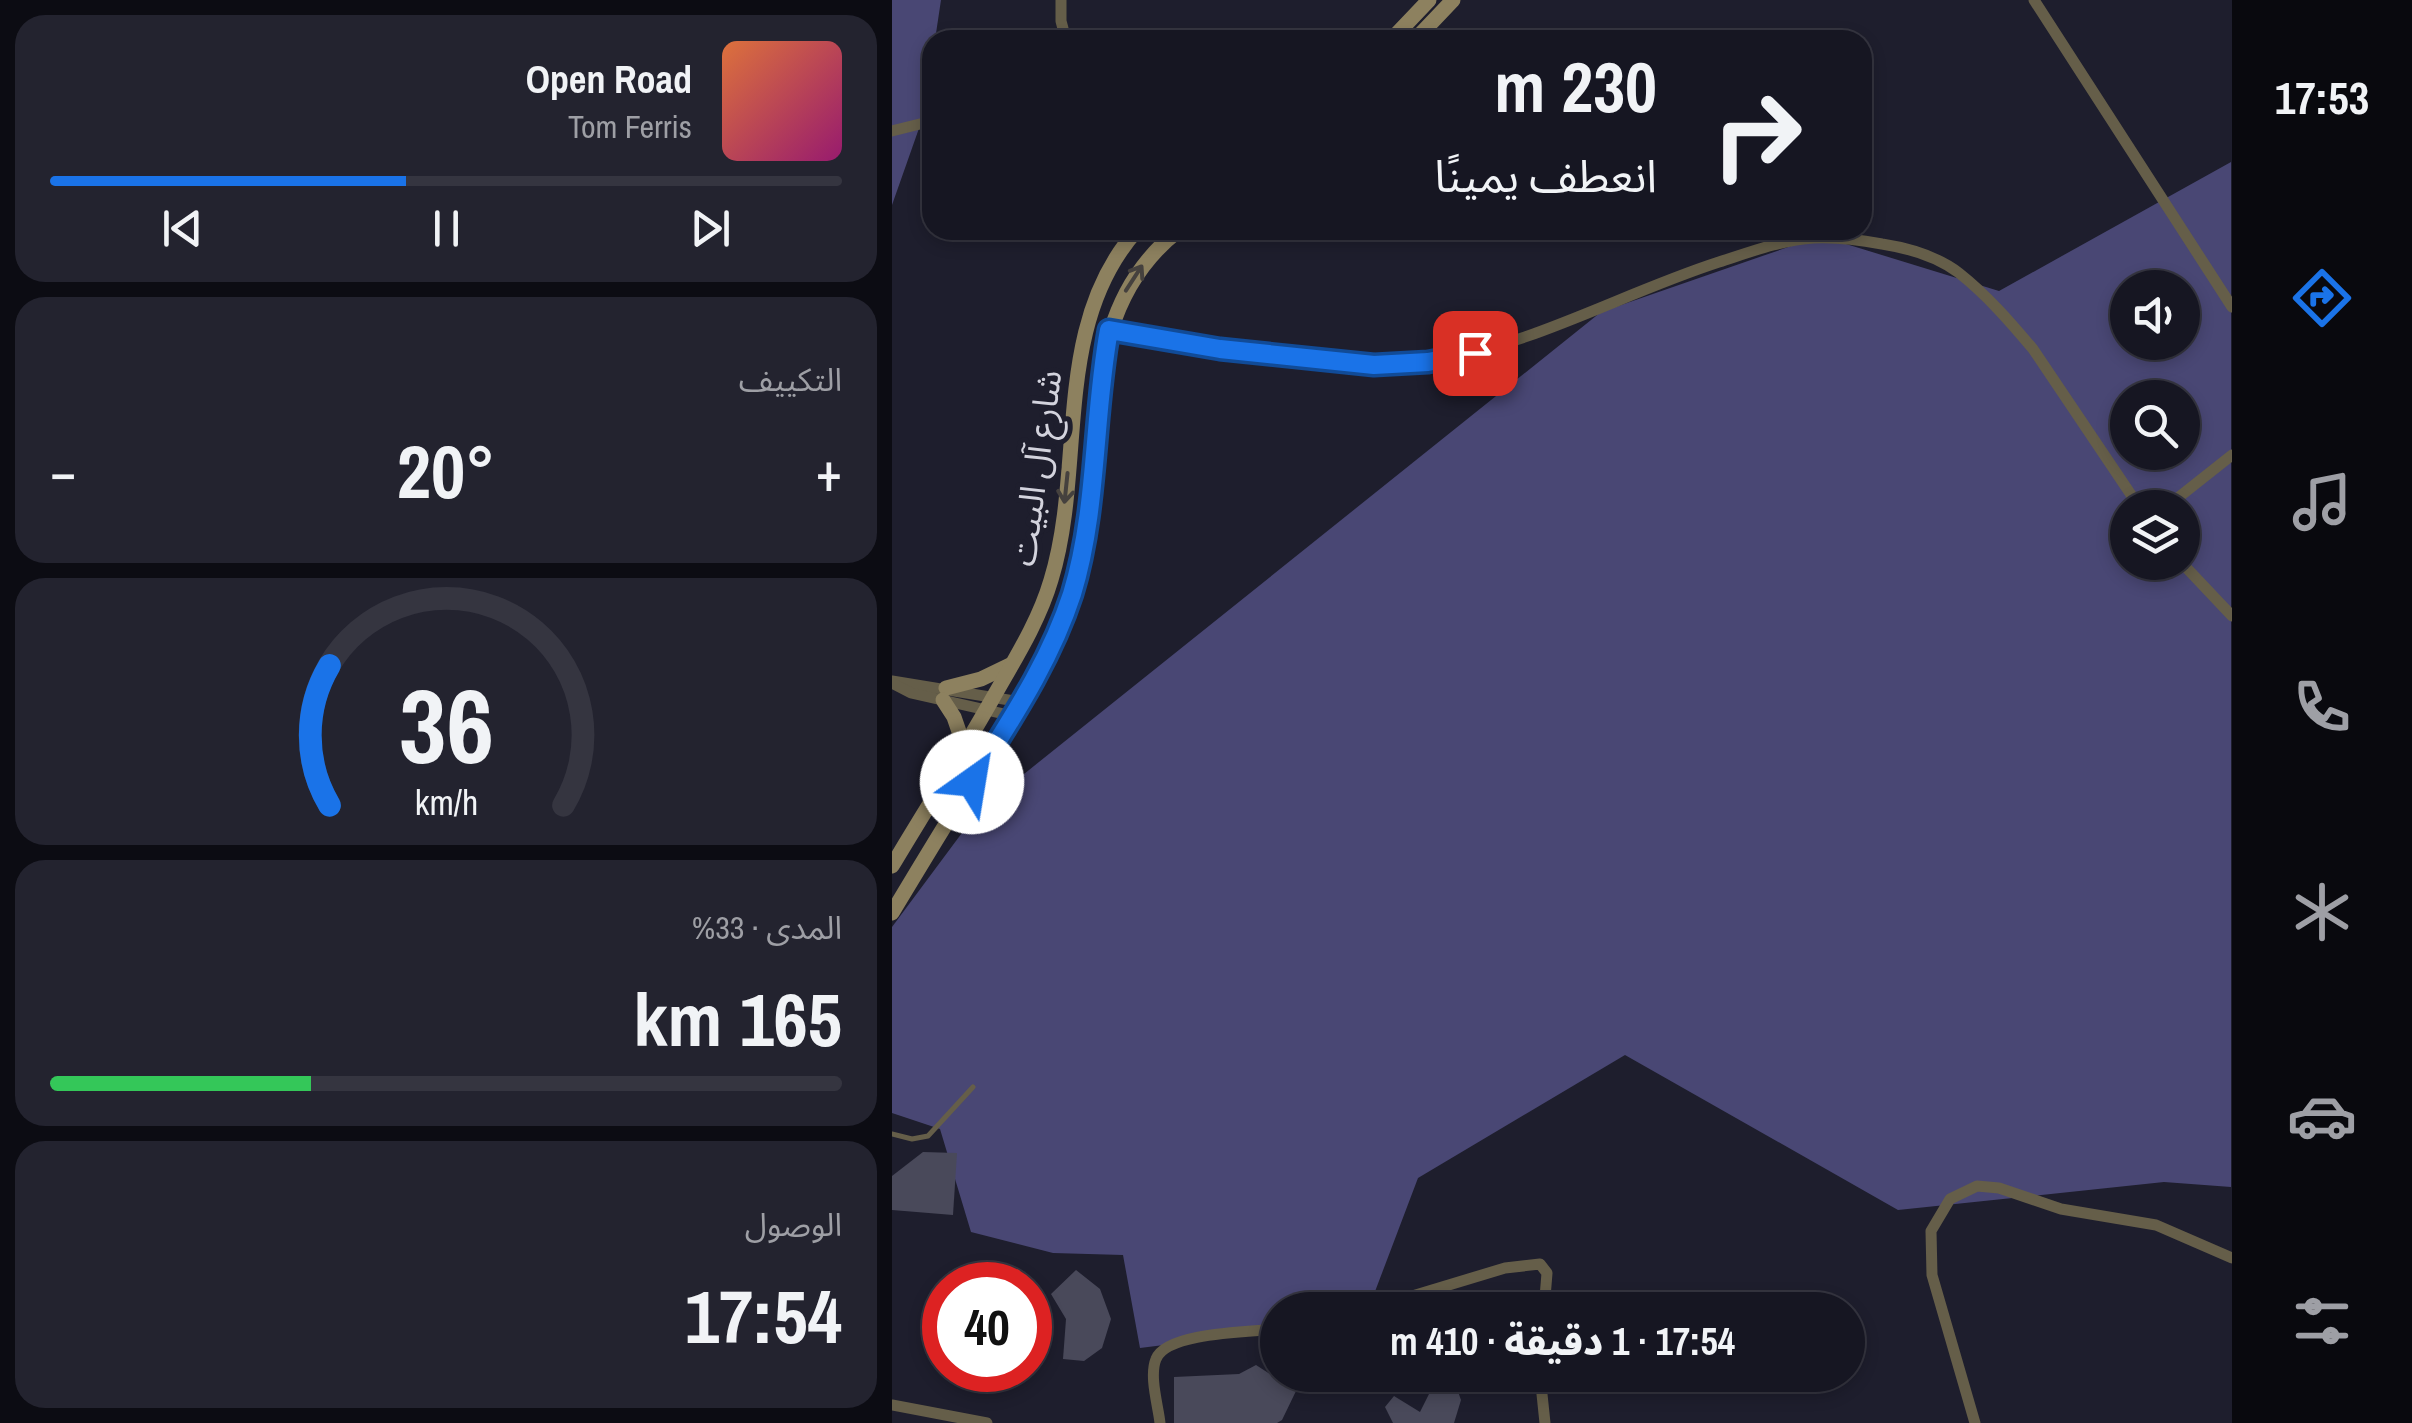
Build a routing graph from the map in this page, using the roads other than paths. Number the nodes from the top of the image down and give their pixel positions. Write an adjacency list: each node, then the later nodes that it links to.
1 (1061, 0): 5 (street)
2 (1428, 0): 6 (street)
3 (1453, 0): 7 (street)
4 (2034, 0): 14 (street)
5 (1063, 30)
6 (1400, 30)
7 (1425, 30)
8 (922, 123): 9 (street)
9 (892, 132)
10 (1129, 240): 21 (street, شارع آل البيت, one-way to 21)
11 (1166, 240): 15 (street, شارع آل البيت, one-way to 11)
12 (1801, 240): 15 (street)
13 (1833, 240): 17 (street)
14 (2232, 307)
15 (1109, 330): 25 (street, شارع آل البيت)
16 (2232, 454): 18 (street)
17 (2128, 490)
18 (2187, 490)
19 (2198, 580): 20 (street)
20 (2232, 616)
21 (1013, 663): 23 (street); 24 (street, شارع آل البيت)
22 (892, 682): 23 (street)
23 (944, 694): 24 (street); 26 (street)
24 (990, 703): 25 (street); 26 (street, شارع آل البيت)
25 (1017, 709): 28 (street, شارع آل البيت)
26 (964, 746): 27 (street, شارع آل البيت)
27 (892, 866)
28 (892, 913)
29 (973, 1087): 30 (lane)
30 (892, 1134)
31 (2232, 1258): 40 (street)
32 (1426, 1292): 33 (street)
33 (1546, 1292)
34 (1260, 1331): 38 (street)
35 (1542, 1392): 39 (street)
36 (892, 1405): 37 (street)
37 (987, 1423)
38 (1160, 1423)
39 (1545, 1423)
40 (1976, 1423)

